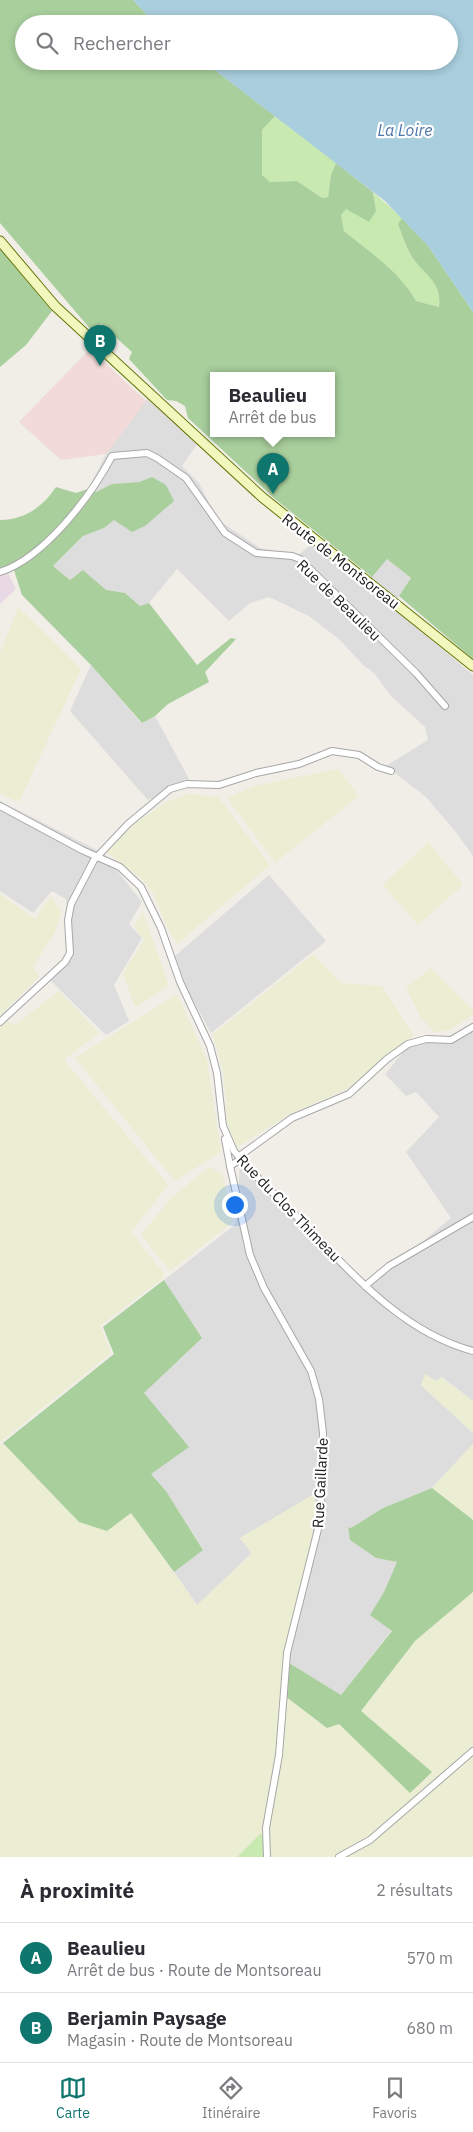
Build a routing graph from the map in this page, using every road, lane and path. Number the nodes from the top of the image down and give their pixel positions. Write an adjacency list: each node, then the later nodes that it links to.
1 (0, 241): 3 (main road, Route de Montsoreau)
2 (0, 572): 4 (street, Rue de Beaulieu)
3 (473, 666)
4 (445, 706)
5 (391, 771): 7 (street)
6 (0, 806): 7 (street, Rue du Clos Thimeau)
7 (96, 857): 8 (street); 10 (street, Rue du Clos Thimeau)
8 (0, 1022)
9 (473, 1027): 11 (street)
10 (225, 1136): 11 (street, Rue du Clos Thimeau); 12 (street, Rue Gaillarde)
11 (240, 1158): 12 (street); 14 (street, Rue du Clos Thimeau)
12 (230, 1166): 17 (street, Rue Gaillarde)
13 (473, 1217): 14 (street)
14 (366, 1286): 15 (street, Rue du Clos Thimeau)
15 (473, 1351)
16 (473, 1751): 18 (street)
17 (267, 1857)
18 (339, 1857)

